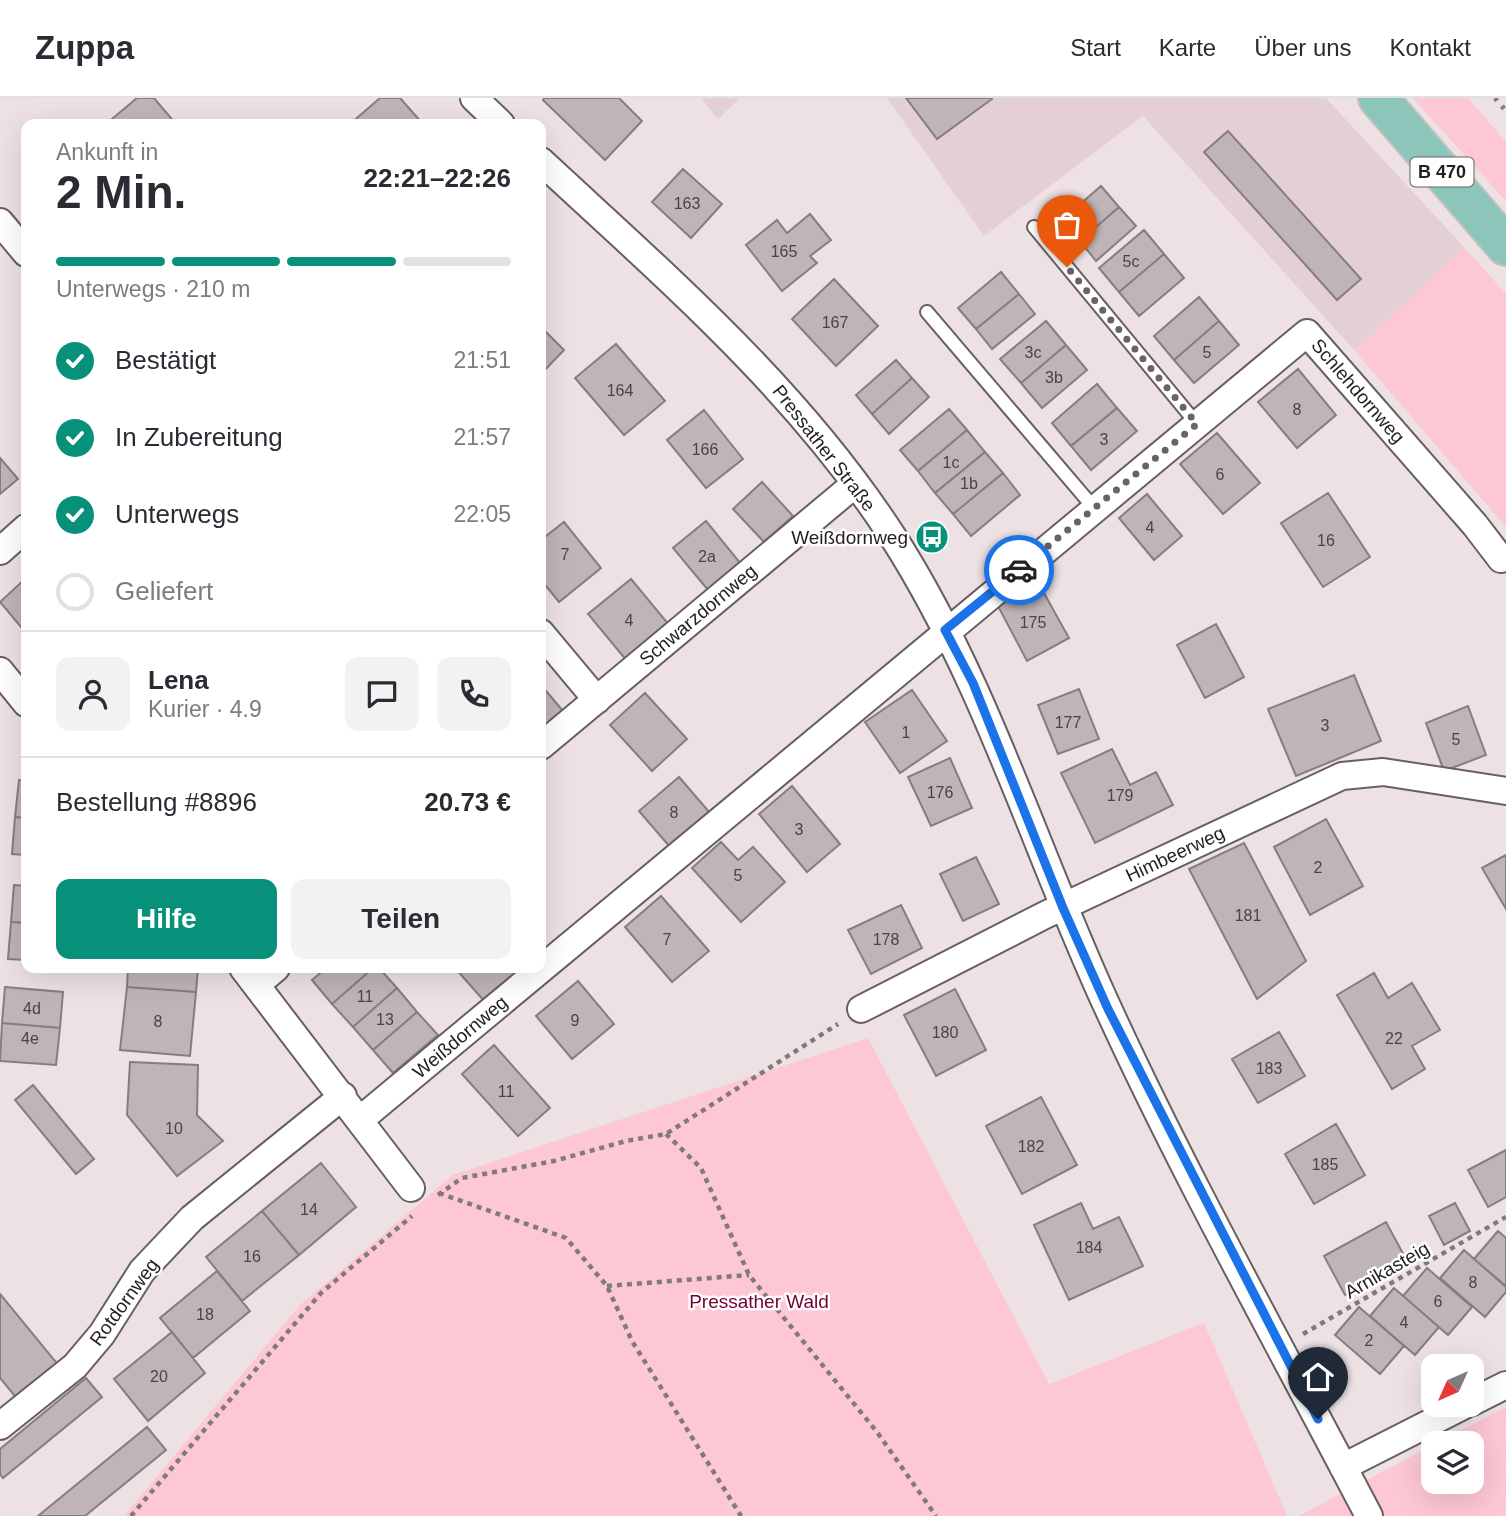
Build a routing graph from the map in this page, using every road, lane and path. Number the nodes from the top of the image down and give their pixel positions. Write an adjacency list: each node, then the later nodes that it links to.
1 (474, 98): 3 (street)
2 (1378, 98): 7 (main road, B 470)
3 (493, 119)
4 (546, 166): 11 (street, Pressather Straße)
5 (0, 222): 8 (street)
6 (1034, 228): 10 (lane)
7 (1506, 246)
8 (21, 247)
9 (927, 312): 12 (lane)
10 (1197, 424): 12 (street, Schlehdornweg); 15 (street, Schlehdornweg)
11 (855, 484): 16 (street, Pressather Straße); 20 (street, Schwarzdornweg)
12 (1094, 508): 16 (street, Schlehdornweg)
13 (21, 532): 14 (street)
14 (0, 551)
15 (1500, 559)
16 (945, 630): 23 (street, Pressather Straße); 24 (street, Weißdornweg)
17 (546, 639): 20 (street)
18 (0, 671): 19 (street)
19 (21, 697)
20 (597, 700): 21 (street, Schwarzdornweg)
21 (546, 742)
22 (1506, 791): 23 (street, Himbeerweg)
23 (1063, 908): 27 (street, Himbeerweg); 36 (street, Pressather Straße)
24 (546, 967)
25 (259, 973): 28 (street)
26 (538, 973): 29 (street, Weißdornweg)
27 (861, 1009): 30 (path)
28 (343, 1096): 29 (street); 40 (street, Rotdornweg)
29 (361, 1119): 32 (street)
30 (666, 1134): 31 (path); 34 (path)
31 (440, 1193): 32 (path); 32 (path); 35 (path)
32 (420, 1200): 42 (path)
33 (1506, 1217): 36 (path, Arnikasteig)
34 (749, 1275): 35 (path); 44 (path)
35 (607, 1286): 43 (path)
36 (1281, 1346): 41 (street, Pressather Straße)
37 (1506, 1385): 38 (street)
38 (1484, 1396)
39 (1439, 1418): 41 (street)
40 (0, 1426)
41 (1343, 1467): 45 (street, Pressather Straße)
42 (131, 1516)
43 (741, 1516)
44 (936, 1516)
45 (1369, 1516)

